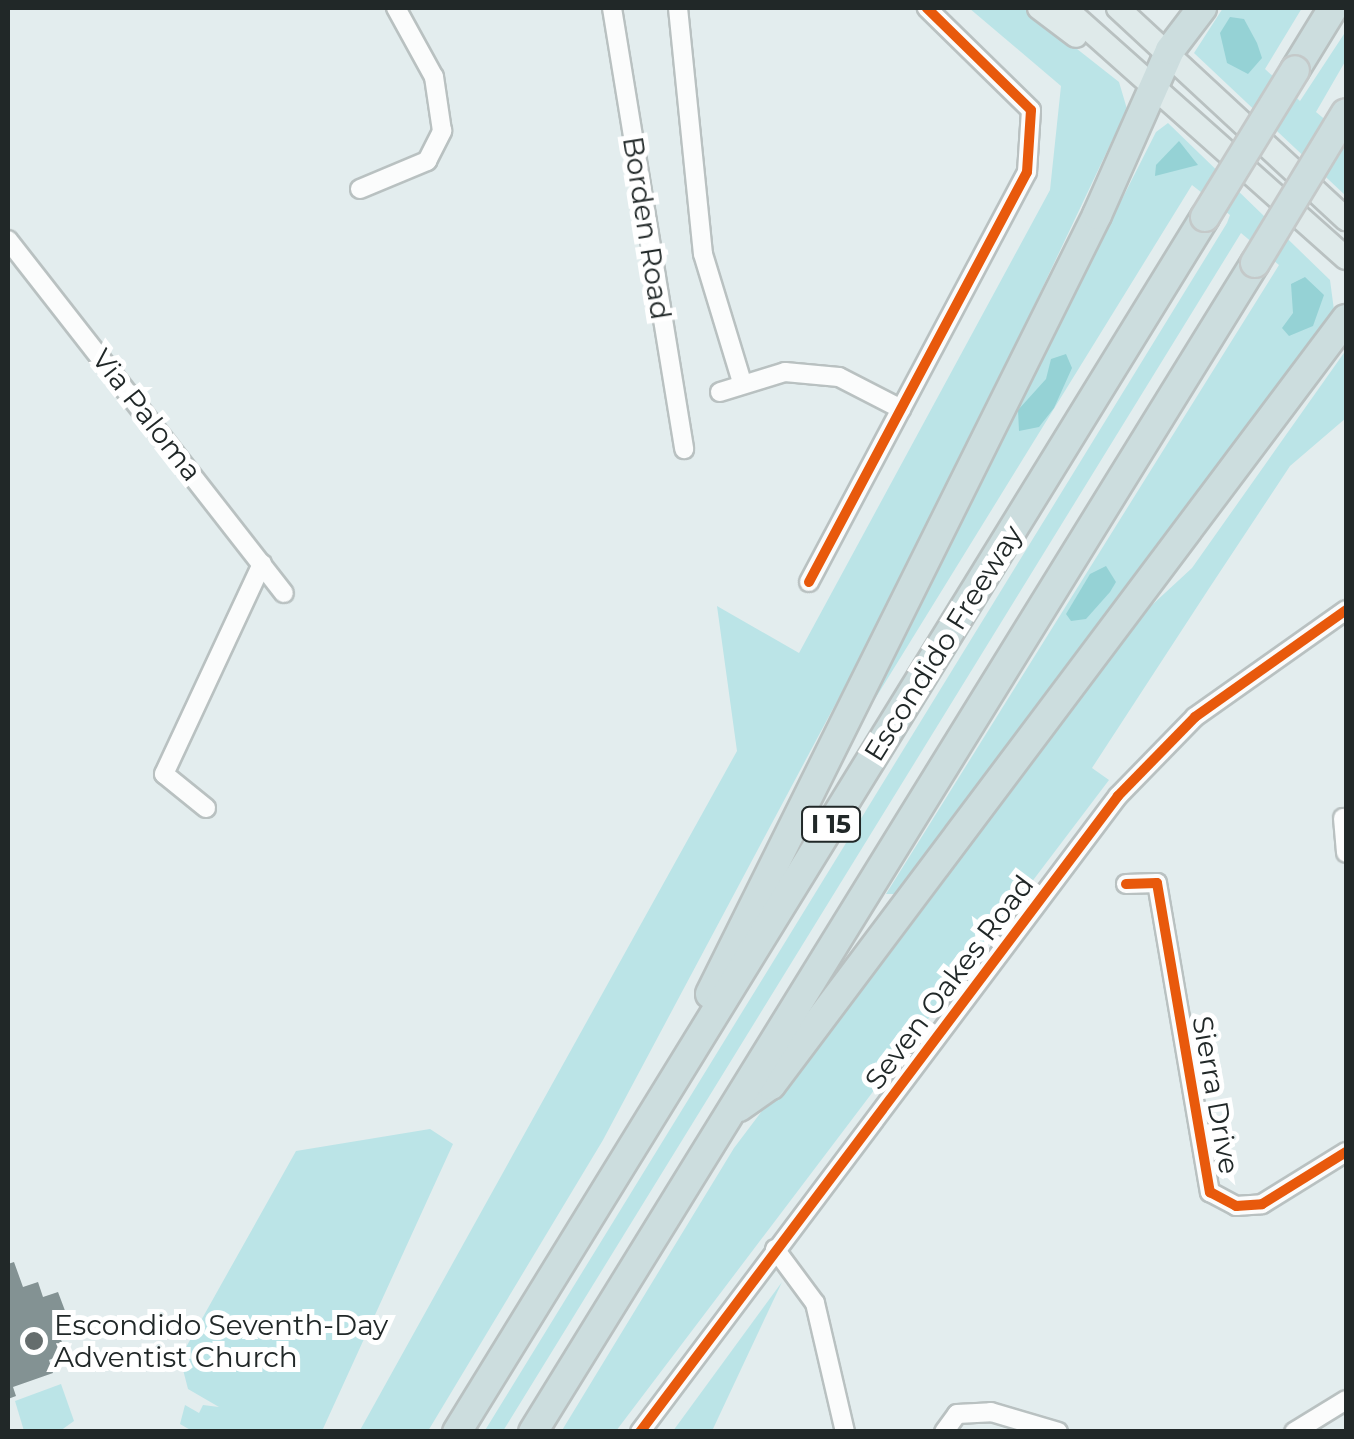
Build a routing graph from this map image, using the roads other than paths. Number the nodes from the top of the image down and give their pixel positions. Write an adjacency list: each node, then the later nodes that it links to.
1 (396, 8): 13 (street)
2 (612, 8): 21 (street, Borden Road)
3 (678, 8): 18 (street)
4 (927, 8): 20 (street)
5 (1039, 8): 11 (main road)
6 (1065, 8): 11 (main road)
7 (1118, 8): 10 (main road)
8 (1202, 8): 10 (highway)
9 (1333, 8): 30 (highway, Escondido Freeway / I 15, bridge)
10 (1170, 50): 11 (highway); 14 (main road)
11 (1150, 95): 16 (main road); 30 (highway)
12 (1346, 113): 31 (highway, I 15, bridge)
13 (360, 189)
14 (1346, 219)
15 (8, 240): 22 (street, Via Paloma)
16 (1346, 258)
17 (1346, 320): 31 (highway)
18 (742, 382): 19 (street); 20 (street)
19 (720, 392)
20 (901, 409): 23 (street)
21 (684, 449)
22 (262, 564): 24 (street, Via Paloma); 26 (street)
23 (809, 582)
24 (284, 592)
25 (1346, 610): 33 (street, Seven Oakes Road)
26 (206, 808)
27 (1343, 818): 28 (street)
28 (1346, 853)
29 (1126, 884): 32 (street, Sierra Drive)
30 (660, 1103): 35 (highway, Escondido Freeway / I 15)
31 (730, 1113): 36 (highway, I 15)
32 (1346, 1152)
33 (775, 1248): 37 (street, Seven Oakes Road); 38 (street)
34 (1346, 1400): 41 (street)
35 (458, 1432)
36 (533, 1432)
37 (640, 1432)
38 (845, 1432)
39 (944, 1432): 40 (street)
40 (1058, 1432)
41 (1294, 1432)

